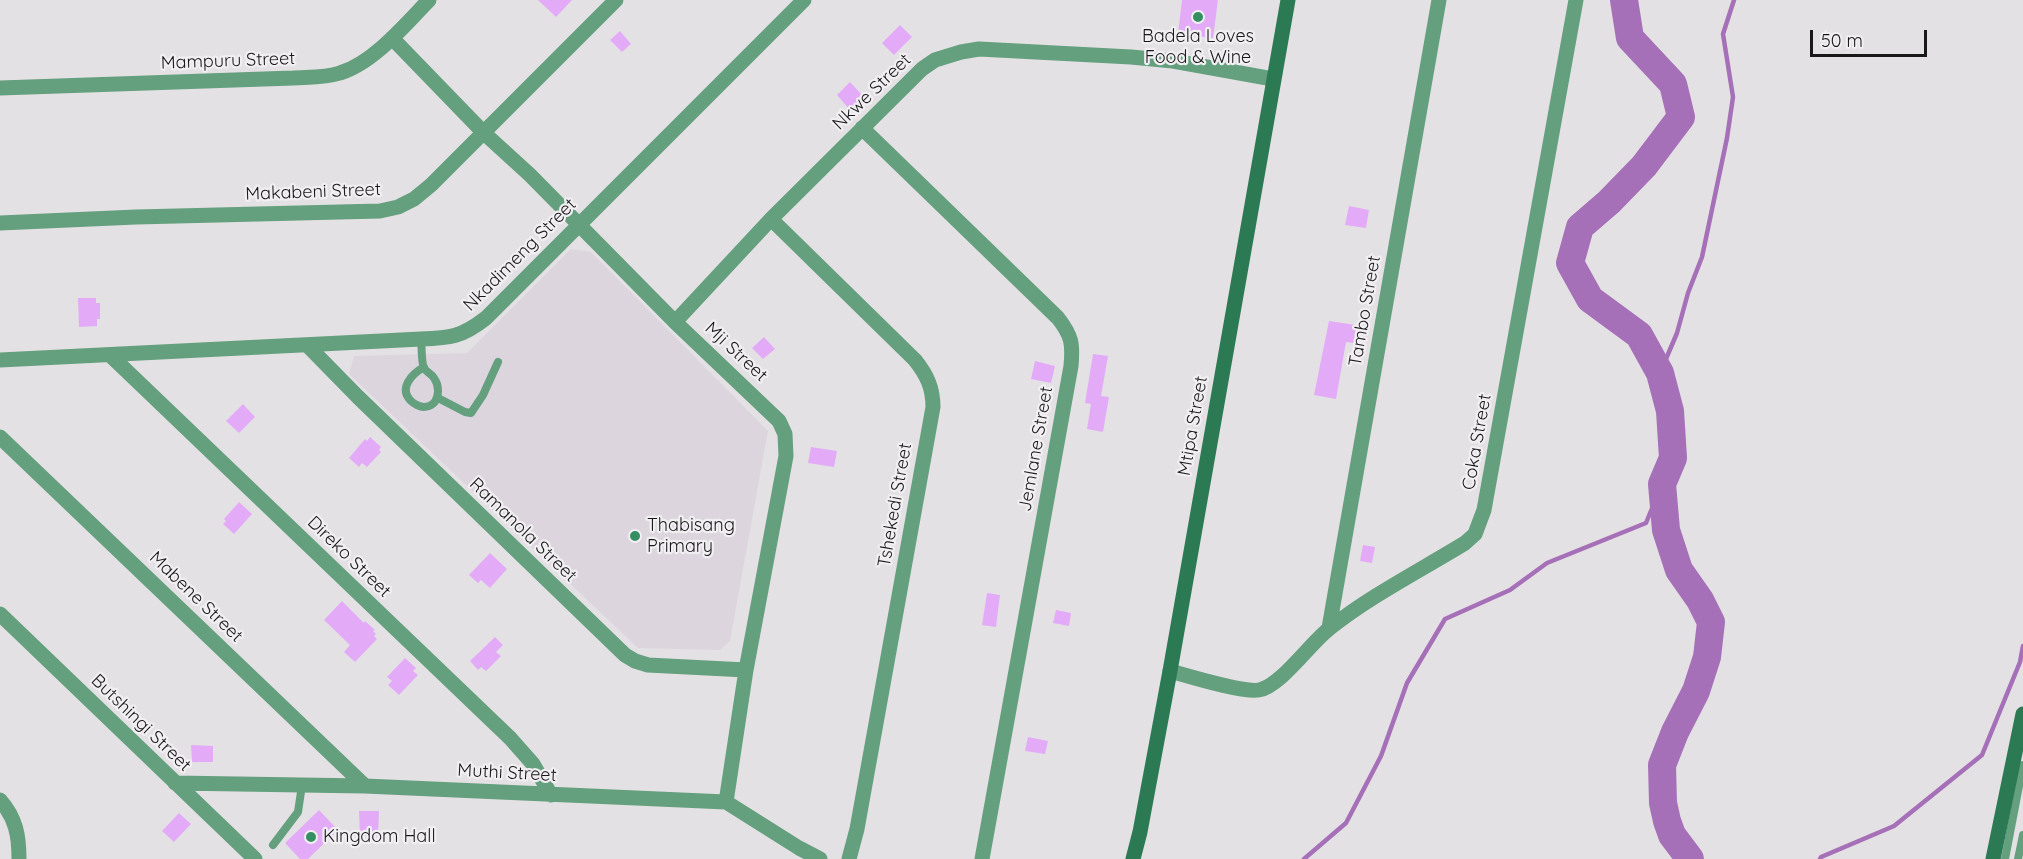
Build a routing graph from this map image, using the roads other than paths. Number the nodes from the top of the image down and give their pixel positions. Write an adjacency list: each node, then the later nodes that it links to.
1 (429, 0): 7 (street, Mampuru Street)
2 (616, 0): 11 (street, Makabeni Street)
3 (804, 0): 14 (street, Nkadimeng Street)
4 (1288, 0): 8 (street, Mtipa Street)
5 (1439, 0): 25 (street, Tambo Street)
6 (1576, 0): 25 (street, Coka Street)
7 (392, 38): 9 (street, Mampuru Street); 11 (street, Mji Street)
8 (1274, 79): 10 (street, Nkwe Street); 27 (street, Mtipa Street)
9 (0, 88)
10 (862, 128): 12 (street, Nkwe Street); 42 (street, Jemlane Street)
11 (483, 133): 13 (street, Makabeni Street); 14 (street, Mji Street)
12 (771, 219): 15 (street, Nkwe Street); 41 (street, Tshekedi Street)
13 (0, 224)
14 (578, 225): 15 (street, Mji Street); 16 (street, Nkadimeng Street)
15 (675, 322): 26 (street, Mji Street)
16 (421, 339): 17 (street, Nkadimeng Street); 21 (lane)
17 (307, 345): 18 (street, Nkadimeng Street); 26 (street, Ramanola Street)
18 (110, 355): 19 (street, Nkadimeng Street); 33 (street, Direko Street)
19 (0, 360)
20 (498, 362): 22 (lane)
21 (423, 367): 22 (lane); 22 (lane)
22 (438, 398)
23 (0, 437): 32 (street, Mabene Street)
24 (0, 614): 30 (street, Butshingi Street)
25 (1329, 628): 27 (street, Coka Street)
26 (746, 670): 35 (street, Mji Street)
27 (1170, 671): 43 (street, Mtipa Street)
28 (2023, 714): 44 (street)
29 (2023, 765): 45 (lane)
30 (175, 783): 31 (street, Muthi Street); 39 (street, Butshingi Street)
31 (302, 785): 32 (street, Muthi Street); 37 (lane)
32 (365, 786): 33 (street, Muthi Street)
33 (551, 795): 35 (street, Muthi Street)
34 (0, 801): 38 (street)
35 (726, 802): 40 (street, Muthi Street)
36 (2023, 835): 46 (lane)
37 (273, 845)
38 (20, 859)
39 (255, 859)
40 (820, 859)
41 (849, 859)
42 (982, 859)
43 (1133, 859)
44 (1993, 859)
45 (2005, 859)
46 (2018, 859)

